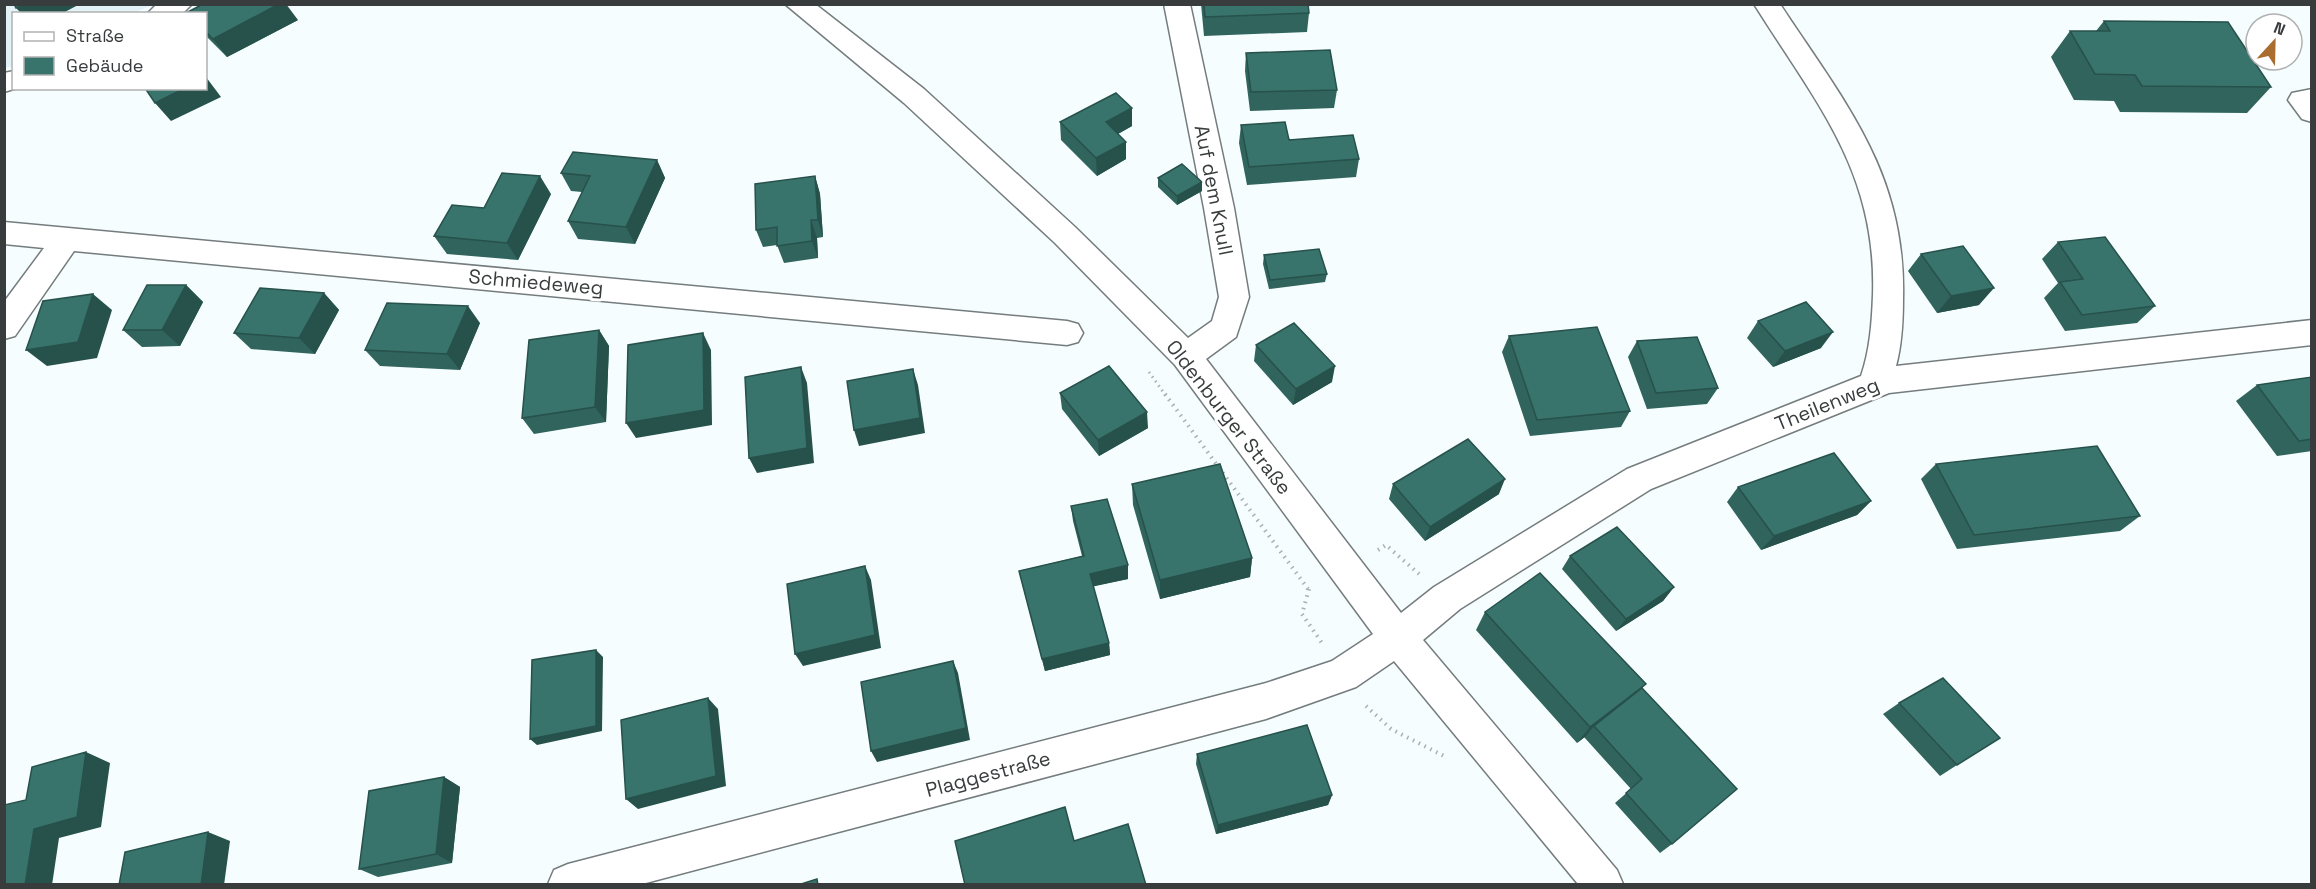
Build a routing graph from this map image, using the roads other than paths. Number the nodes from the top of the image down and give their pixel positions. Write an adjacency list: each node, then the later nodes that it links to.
1 (179, 4): 5 (street)
2 (798, 4): 13 (street, Oldenburger Straße)
3 (1177, 4): 13 (street, Auf dem Knull)
4 (1767, 4): 14 (street)
5 (164, 12)
6 (2312, 99): 7 (street)
7 (2312, 112)
8 (4, 233): 9 (street, Schmiedeweg)
9 (67, 238): 10 (street); 12 (street, Schmiedeweg)
10 (4, 327)
11 (2312, 332): 14 (street, Theilenweg)
12 (1067, 333)
13 (1186, 356): 15 (street, Oldenburger Straße)
14 (1874, 385): 15 (street, Theilenweg)
15 (1398, 638): 16 (street, Plaggestraße); 17 (street, Oldenburger Straße)
16 (568, 885)
17 (1603, 885)

